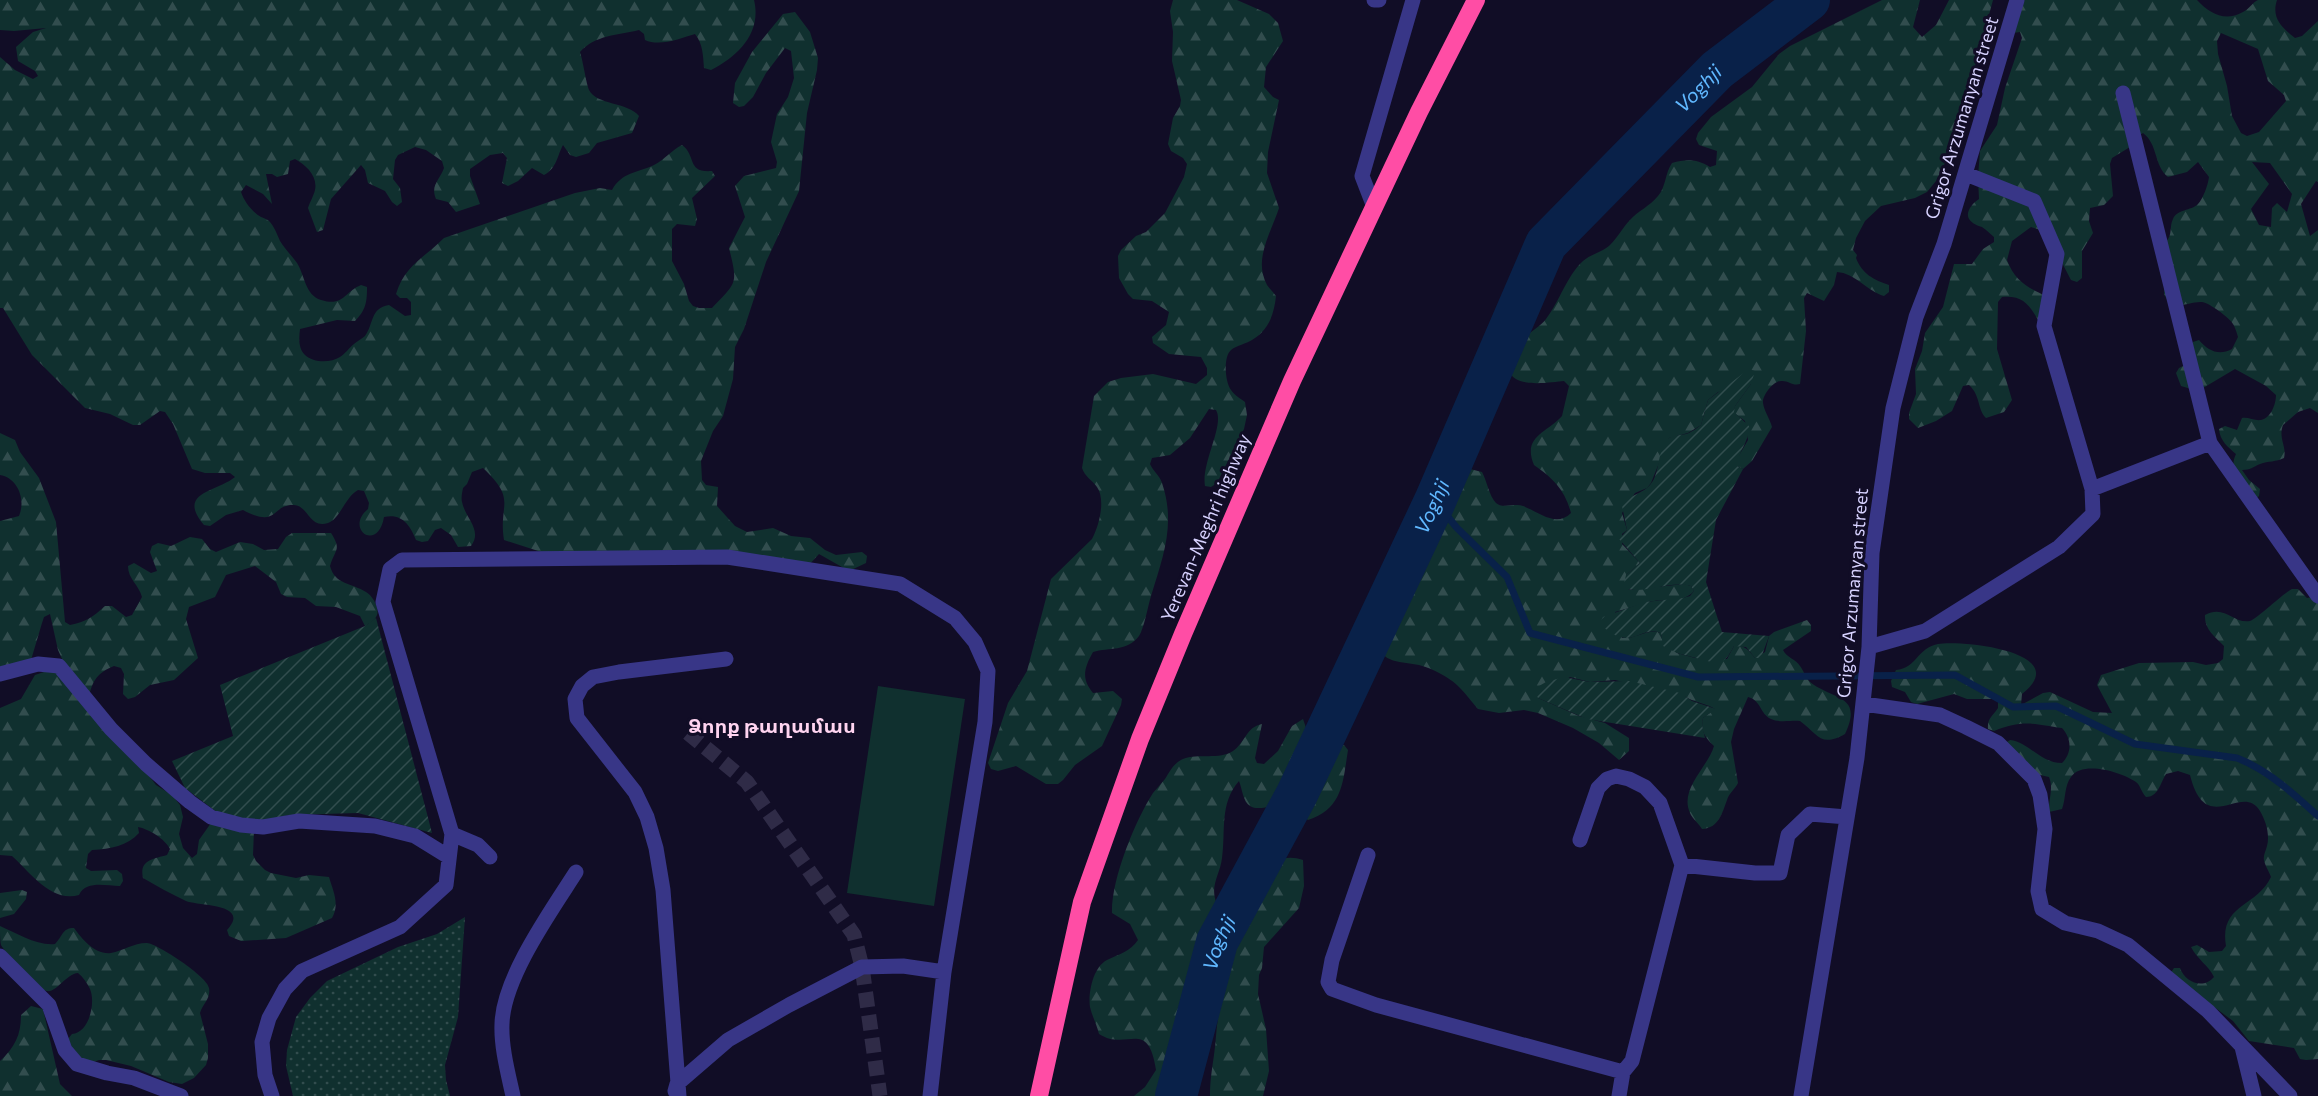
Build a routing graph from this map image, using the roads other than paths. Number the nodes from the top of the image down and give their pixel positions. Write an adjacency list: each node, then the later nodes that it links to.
1 (1374, 0): 2 (street)
2 (1379, 0)
3 (1413, 0): 8 (street)
4 (1476, 0): 8 (highway, Yerevan-Meghri highway)
5 (2017, 0): 7 (street, Grigor Arzumanyan street)
6 (2123, 93): 9 (street)
7 (1966, 174): 10 (street); 12 (street, Grigor Arzumanyan street)
8 (1374, 207): 33 (highway, Yerevan-Meghri highway)
9 (2210, 443): 10 (street); 11 (street)
10 (2092, 489): 12 (street)
11 (2318, 596)
12 (1869, 648): 15 (street, Grigor Arzumanyan street)
13 (726, 659): 28 (street)
14 (0, 674): 20 (street)
15 (1864, 704): 16 (street, Grigor Arzumanyan street); 26 (street)
16 (1846, 817): 22 (street); 35 (street, Grigor Arzumanyan street)
17 (452, 834): 20 (street); 21 (street); 25 (street)
18 (1580, 840): 22 (street)
19 (1368, 855): 27 (street)
20 (449, 856): 30 (street)
21 (490, 857)
22 (1682, 864): 27 (street)
23 (576, 873): 31 (street)
24 (0, 956): 29 (street)
25 (944, 972): 28 (street); 32 (street)
26 (2241, 1044): 36 (street); 37 (street)
27 (1623, 1072): 34 (street)
28 (676, 1092)
29 (182, 1096)
30 (272, 1096)
31 (513, 1096)
32 (930, 1096)
33 (1039, 1096)
34 (1619, 1096)
35 (1802, 1096)
36 (2254, 1096)
37 (2290, 1096)

